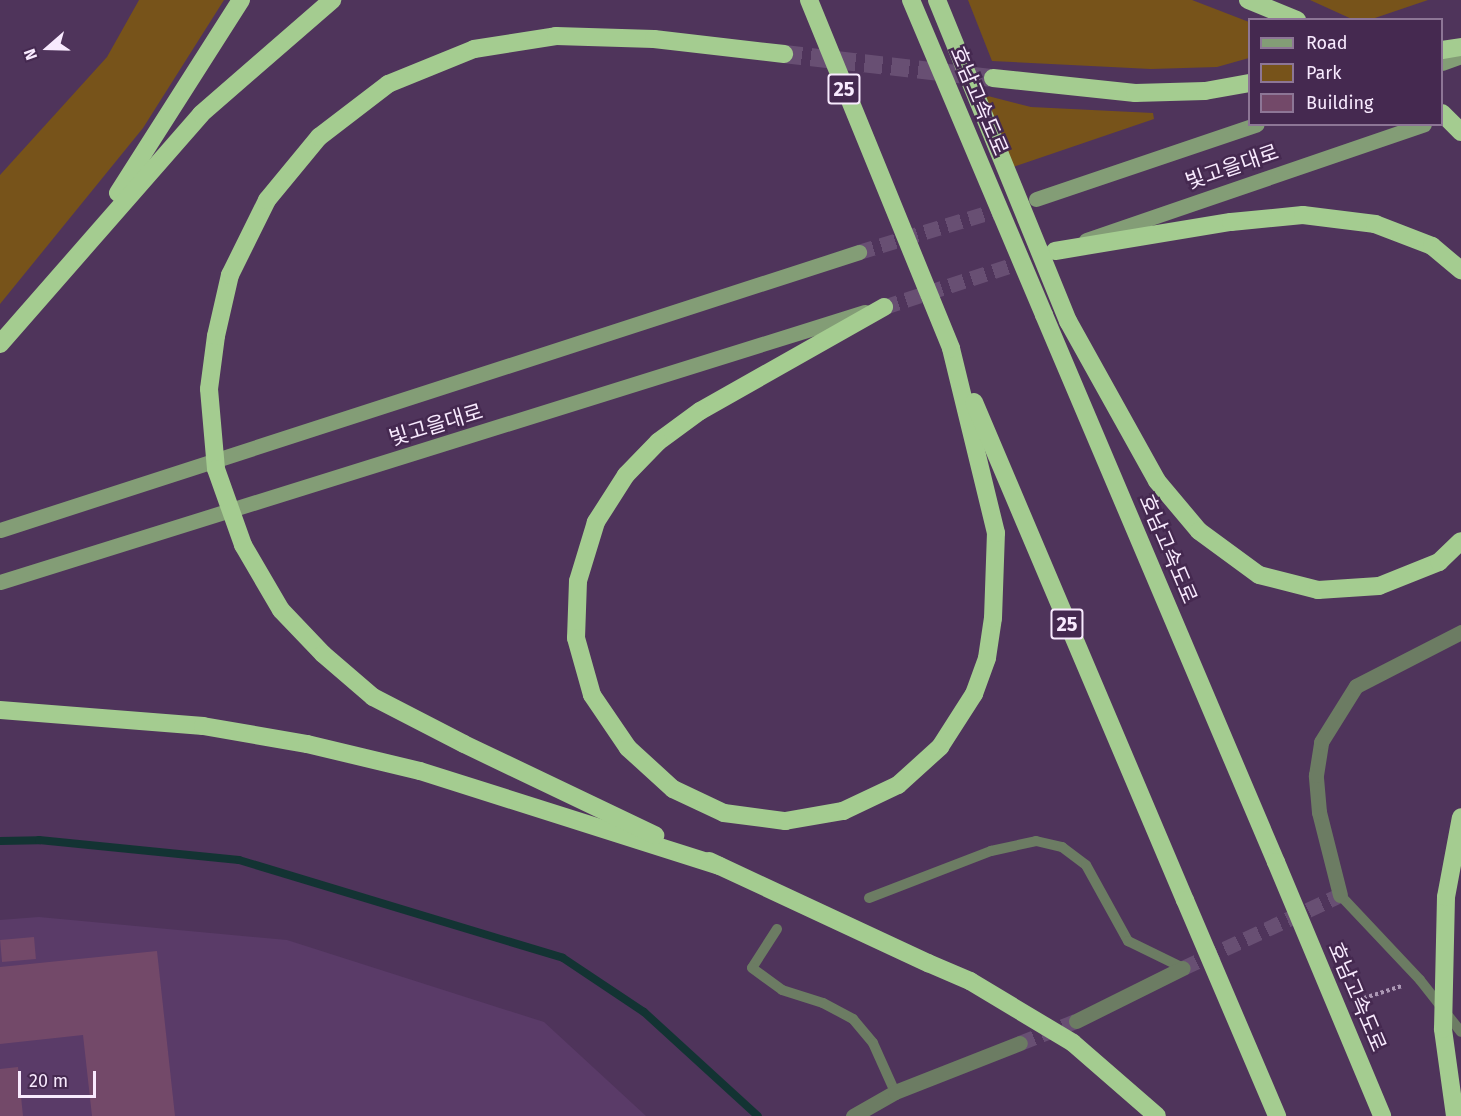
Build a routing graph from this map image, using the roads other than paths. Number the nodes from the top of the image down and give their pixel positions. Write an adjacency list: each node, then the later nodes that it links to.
1 (242, 0): 24 (highway)
2 (332, 0): 24 (highway)
3 (809, 0): 28 (highway, 25, bridge)
4 (911, 0): 47 (highway, 호남고속도로, bridge)
5 (937, 0): 30 (highway, bridge)
6 (1248, 0): 7 (highway)
7 (1292, 18)
8 (1461, 47): 9 (highway)
9 (1443, 50)
10 (784, 54): 35 (highway, bridge)
11 (1461, 56): 12 (main road)
12 (1443, 63)
13 (993, 78): 14 (highway)
14 (1248, 83)
15 (1461, 113): 17 (main road)
16 (1443, 114): 20 (highway, bridge)
17 (1443, 119)
18 (1251, 126): 21 (main road, 빛고을대로)
19 (1418, 126): 22 (main road, 빛고을대로)
20 (1461, 132)
21 (1036, 198)
22 (1055, 251): 25 (highway)
23 (859, 252): 29 (main road, 빛고을대로)
24 (78, 254): 27 (highway)
25 (1461, 270)
26 (884, 307): 28 (highway); 31 (main road, 빛고을대로)
27 (0, 344)
28 (951, 348): 46 (highway, 25, bridge)
29 (0, 530)
30 (1461, 541)
31 (0, 582)
32 (1461, 632): 36 (street)
33 (0, 710): 35 (highway)
34 (1461, 817): 48 (highway, bridge)
35 (719, 866): 45 (highway, bridge)
36 (1340, 896): 41 (lane)
37 (868, 898): 39 (lane)
38 (777, 929): 43 (lane)
39 (1183, 968): 40 (street)
40 (1076, 1021)
41 (1461, 1032)
42 (1020, 1043): 43 (street)
43 (895, 1092): 44 (street)
44 (854, 1116)
45 (1157, 1116)
46 (1277, 1116)
47 (1382, 1116)
48 (1455, 1116)

